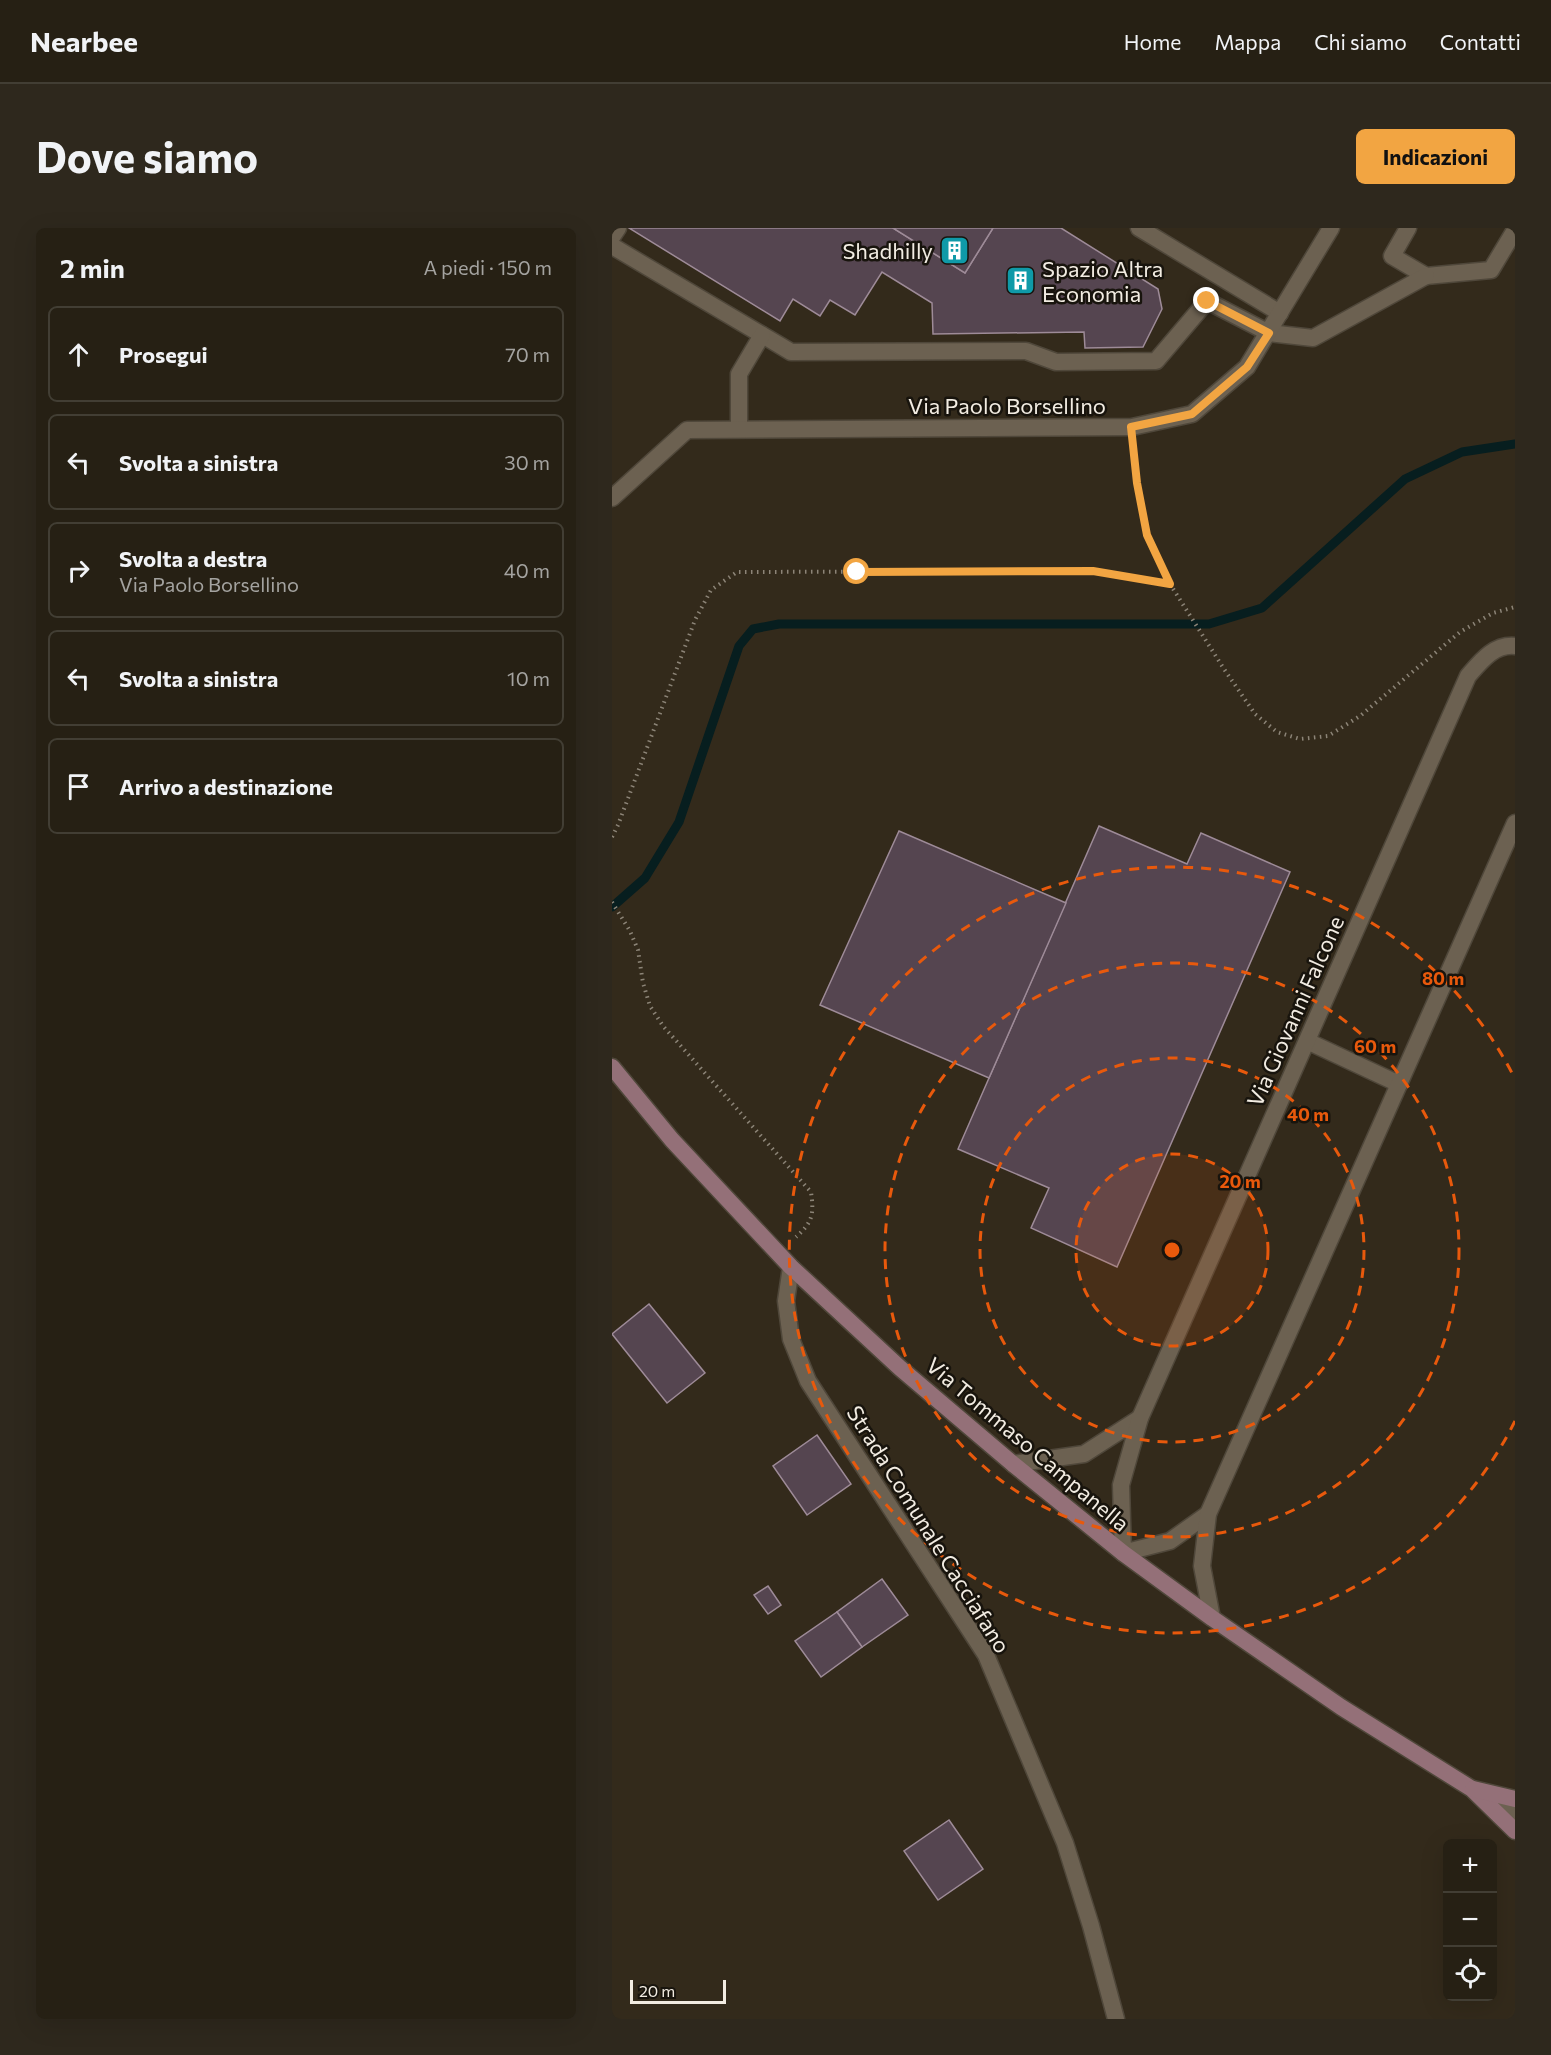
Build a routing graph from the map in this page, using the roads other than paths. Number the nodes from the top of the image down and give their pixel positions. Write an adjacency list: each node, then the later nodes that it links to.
1 (618, 228): 6 (street)
2 (1139, 228): 9 (street)
3 (1331, 228): 9 (street, Via Paolo Borsellino)
4 (1408, 228): 8 (street)
5 (1515, 230): 8 (street)
6 (612, 237)
7 (612, 246): 11 (street)
8 (1426, 276): 10 (street)
9 (1280, 313): 10 (street, Via Paolo Borsellino)
10 (1269, 333): 11 (street); 12 (street, Via Paolo Borsellino)
11 (762, 336): 12 (street)
12 (740, 429): 13 (street, Via Paolo Borsellino)
13 (612, 498)
14 (1515, 646): 16 (street, Via Giovanni Falcone)
15 (1515, 823): 18 (street)
16 (1306, 1041): 18 (street); 20 (street, Via Giovanni Falcone)
17 (612, 1067): 19 (main road, Via Tommaso Campanella)
18 (1399, 1084): 22 (street)
19 (791, 1267): 21 (main road, Via Tommaso Campanella); 29 (street, Strada Comunale Cacciafano)
20 (1140, 1418): 21 (street); 23 (street, Via Giovanni Falcone)
21 (1013, 1464): 23 (main road, Via Tommaso Campanella)
22 (1208, 1514): 23 (street); 24 (street)
23 (1123, 1552): 24 (main road, Via Tommaso Campanella)
24 (1212, 1618): 25 (main road, Via Tommaso Campanella)
25 (1472, 1789): 26 (main road, Via Tommaso Campanella); 27 (street); 28 (main road, Via Tommaso Campanella)
26 (1515, 1799)
27 (1515, 1815)
28 (1515, 1831)
29 (1116, 2019)

